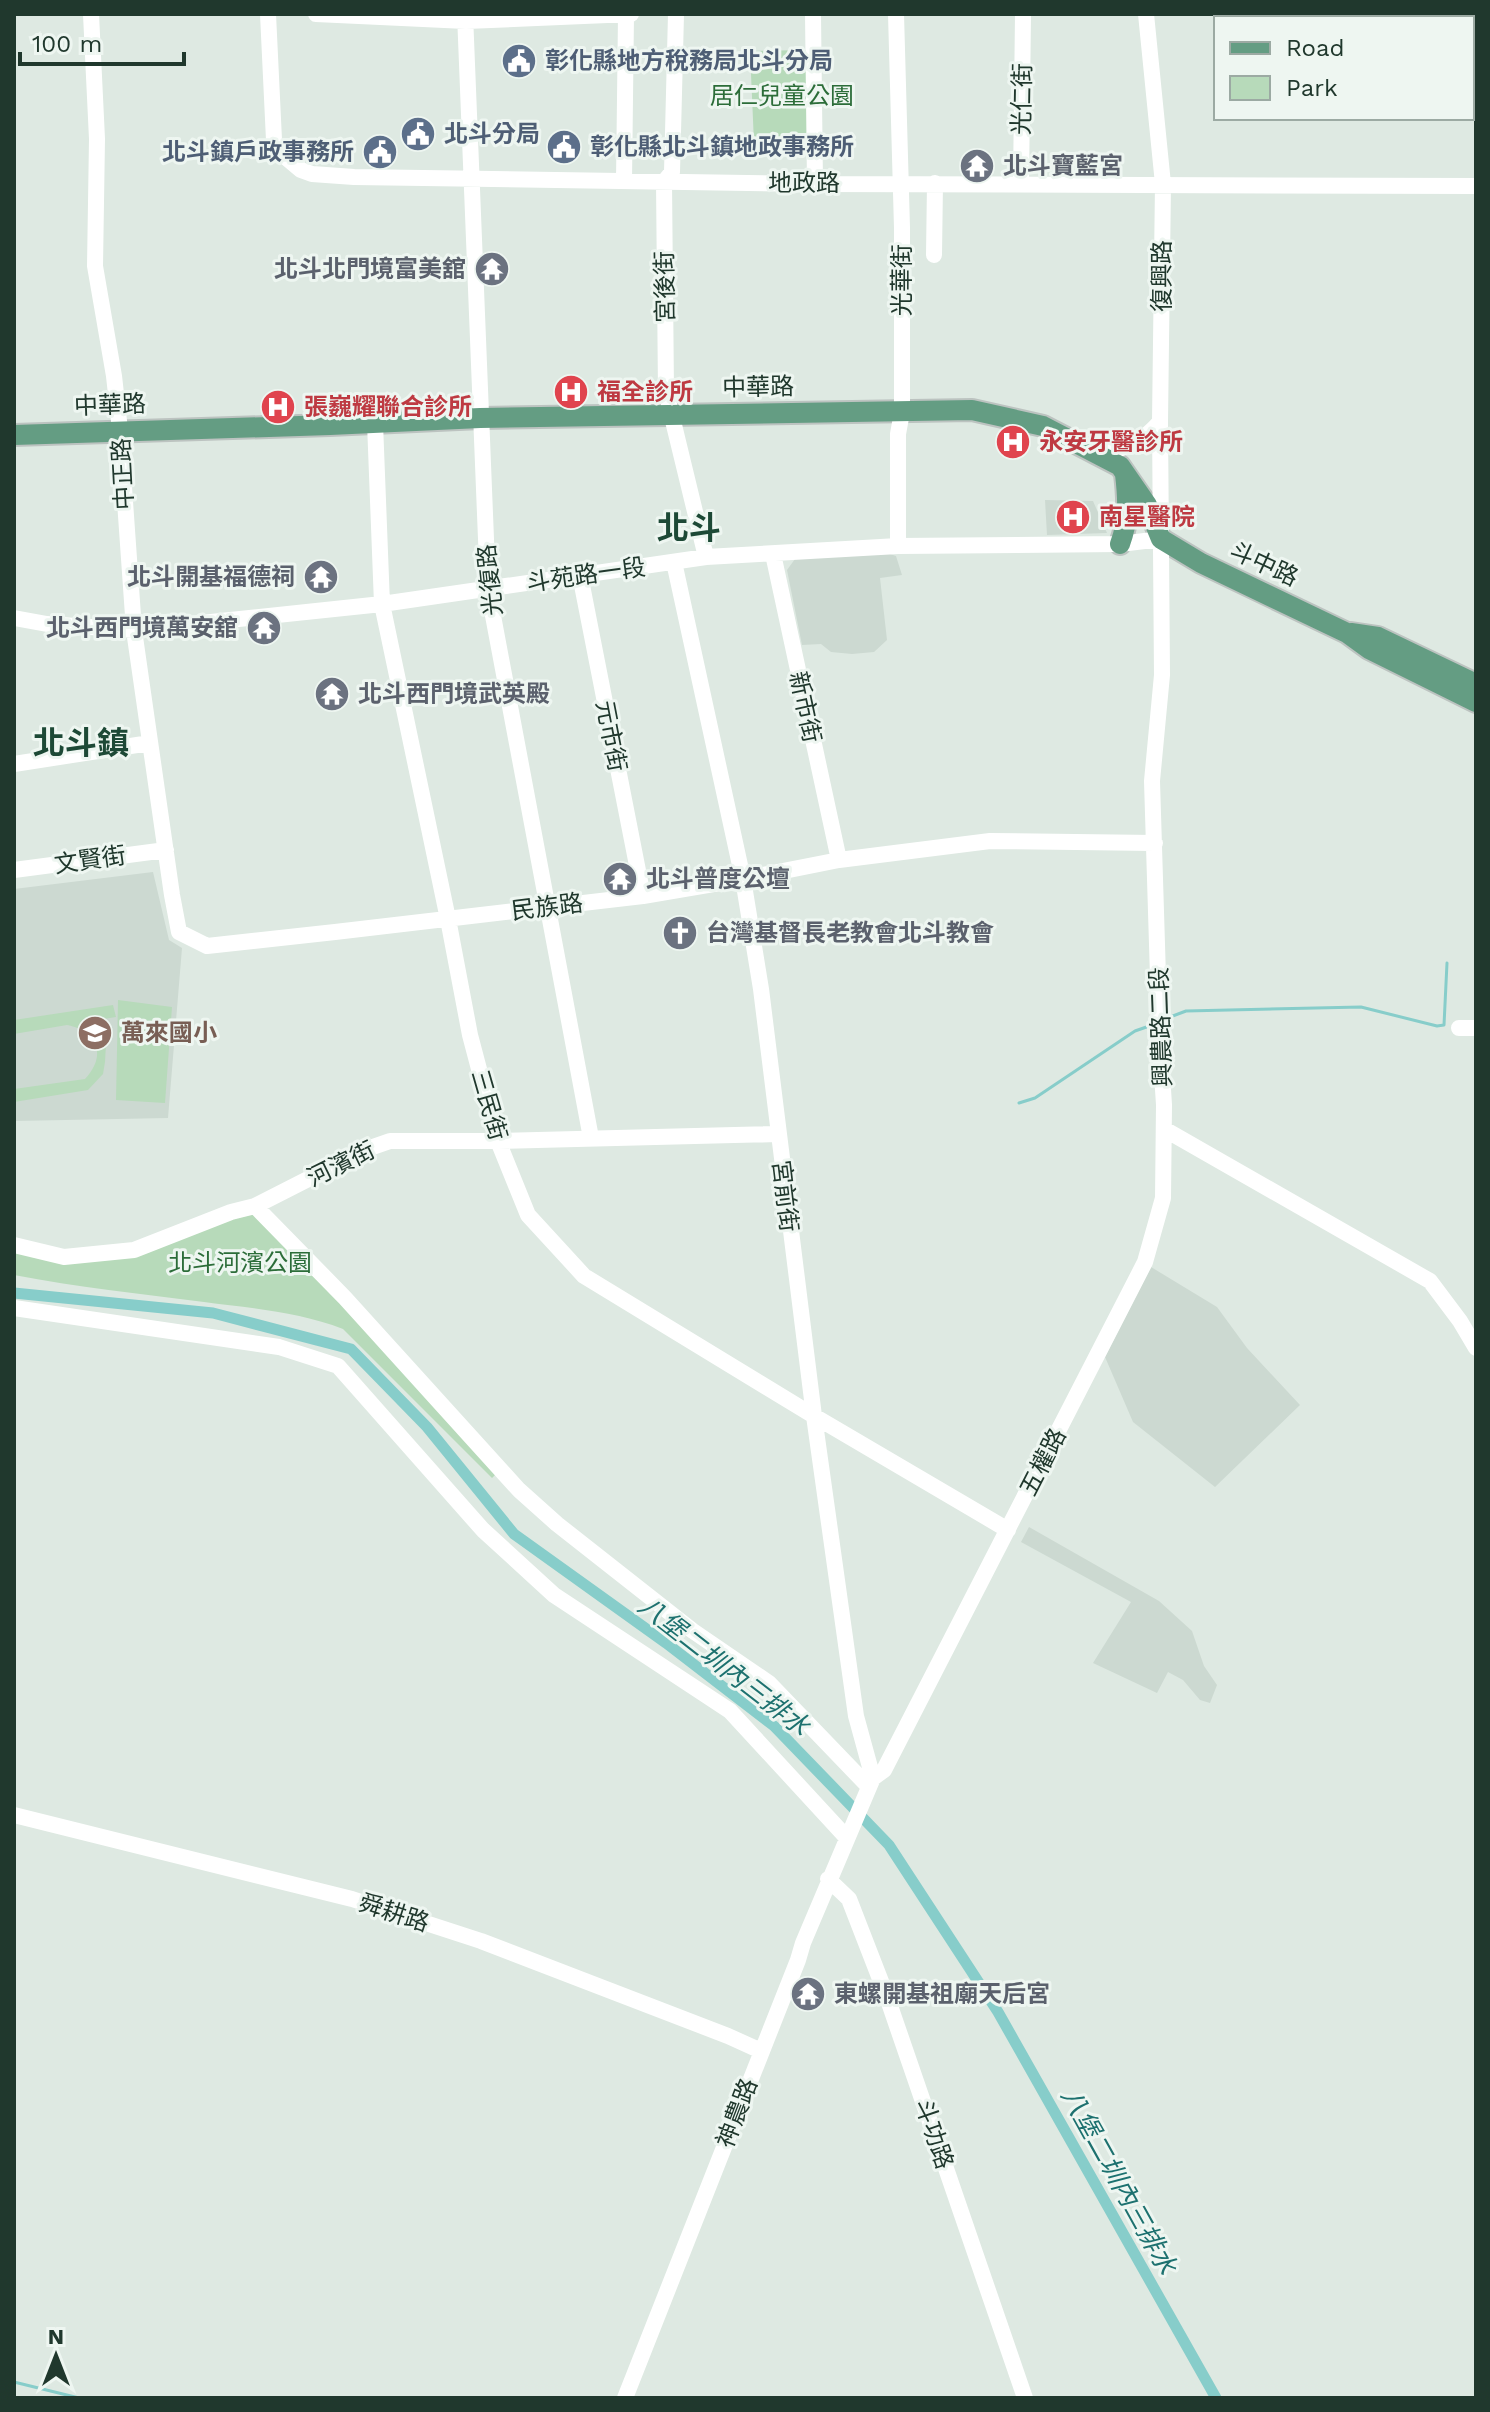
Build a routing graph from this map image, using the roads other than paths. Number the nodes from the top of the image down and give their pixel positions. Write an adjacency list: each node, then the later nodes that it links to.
1 (91, 14): 26 (street, 中正路)
2 (268, 14): 11 (street, 地政路)
3 (316, 14): 10 (street)
4 (629, 14): 10 (street); 12 (street)
5 (676, 14): 13 (street, 宮後街)
6 (813, 14): 17 (street)
7 (896, 14): 14 (street, 光華街)
8 (1023, 14): 16 (street, 光仁街)
9 (1146, 14): 18 (street, 復興路)
10 (466, 18): 11 (street, 光復路)
11 (473, 180): 12 (street, 地政路); 23 (street, 光復路)
12 (624, 181): 13 (street, 地政路)
13 (664, 182): 17 (street, 地政路); 22 (street, 宮後街)
14 (900, 183): 15 (street, 地政路); 17 (street, 地政路); 21 (street, 光華街)
15 (935, 183): 16 (street, 地政路); 20 (street)
16 (1021, 183): 18 (street, 地政路)
17 (815, 184)
18 (1163, 184): 19 (street, 地政路); 24 (street, 復興路)
19 (1476, 186)
20 (934, 255)
21 (902, 412): 22 (main road, 中華路); 28 (main road, 中華路); 32 (street, 光華街)
22 (671, 415): 23 (main road, 中華路); 34 (street, 宮後街)
23 (480, 418): 25 (main road, 中華路); 37 (street, 光復路)
24 (1160, 422): 28 (street); 30 (street, 復興路)
25 (375, 423): 26 (main road, 中華路); 38 (street, 三民街)
26 (120, 430): 27 (main road, 中華路); 40 (street, 中正路)
27 (14, 435)
28 (1099, 455): 29 (main road, 中華路)
29 (1125, 470): 30 (main road, 中華路); 31 (main road)
30 (1161, 539): 31 (street, 斗苑路一段); 41 (main road, 斗中路); 46 (street, 興農路二段)
31 (1120, 544): 32 (street, 斗苑路一段)
32 (898, 546): 33 (street, 斗苑路一段)
33 (773, 554): 34 (street, 斗苑路一段); 48 (street, 新市街)
34 (706, 557): 35 (street, 斗苑路一段)
35 (674, 562): 36 (street, 斗苑路一段); 50 (street, 宮前街)
36 (580, 575): 37 (street, 斗苑路一段); 51 (street, 元市街)
37 (488, 589): 38 (street, 斗苑路一段); 52 (street, 光復路)
38 (382, 604): 40 (street, 斗苑路一段); 53 (street, 三民街)
39 (14, 618): 40 (street, 斗苑路一段)
40 (134, 630): 44 (street, 中正路)
41 (1347, 633): 42 (main road, 斗中路); 43 (main road, 斗中路)
42 (1476, 684)
43 (1476, 702)
44 (150, 743): 45 (street); 47 (street, 中正路)
45 (14, 764)
46 (1155, 843): 48 (street, 民族路); 55 (street, 興農路二段)
47 (166, 850): 49 (street, 文賢街); 54 (street, 中正路)
48 (839, 860): 50 (street, 民族路)
49 (14, 870)
50 (743, 879): 51 (street, 民族路); 56 (street, 宮前街)
51 (643, 896): 52 (street, 民族路)
52 (548, 907): 53 (street, 民族路); 57 (street, 光復路)
53 (448, 919): 54 (street, 民族路); 58 (street, 三民街)
54 (179, 932)
55 (1164, 1129): 62 (street); 64 (street, 五權路)
56 (777, 1134): 57 (street, 河濱街); 63 (street, 宮前街)
57 (591, 1138): 58 (street, 河濱街)
58 (498, 1141): 59 (street, 河濱街); 63 (street, 三民街)
59 (255, 1206): 60 (street, 河濱街); 65 (street)
60 (14, 1245)
61 (14, 1308): 67 (street)
62 (1476, 1348)
63 (814, 1416): 64 (street, 三民街); 65 (street, 宮前街)
64 (1008, 1530): 65 (street, 五權路)
65 (869, 1786): 67 (street)
66 (14, 1815): 69 (street, 舜耕路)
67 (849, 1833): 68 (street, 神農路)
68 (828, 1879): 69 (street, 神農路); 71 (street, 斗功路)
69 (761, 2051): 70 (street, 神農路)
70 (625, 2398)
71 (1025, 2398)

